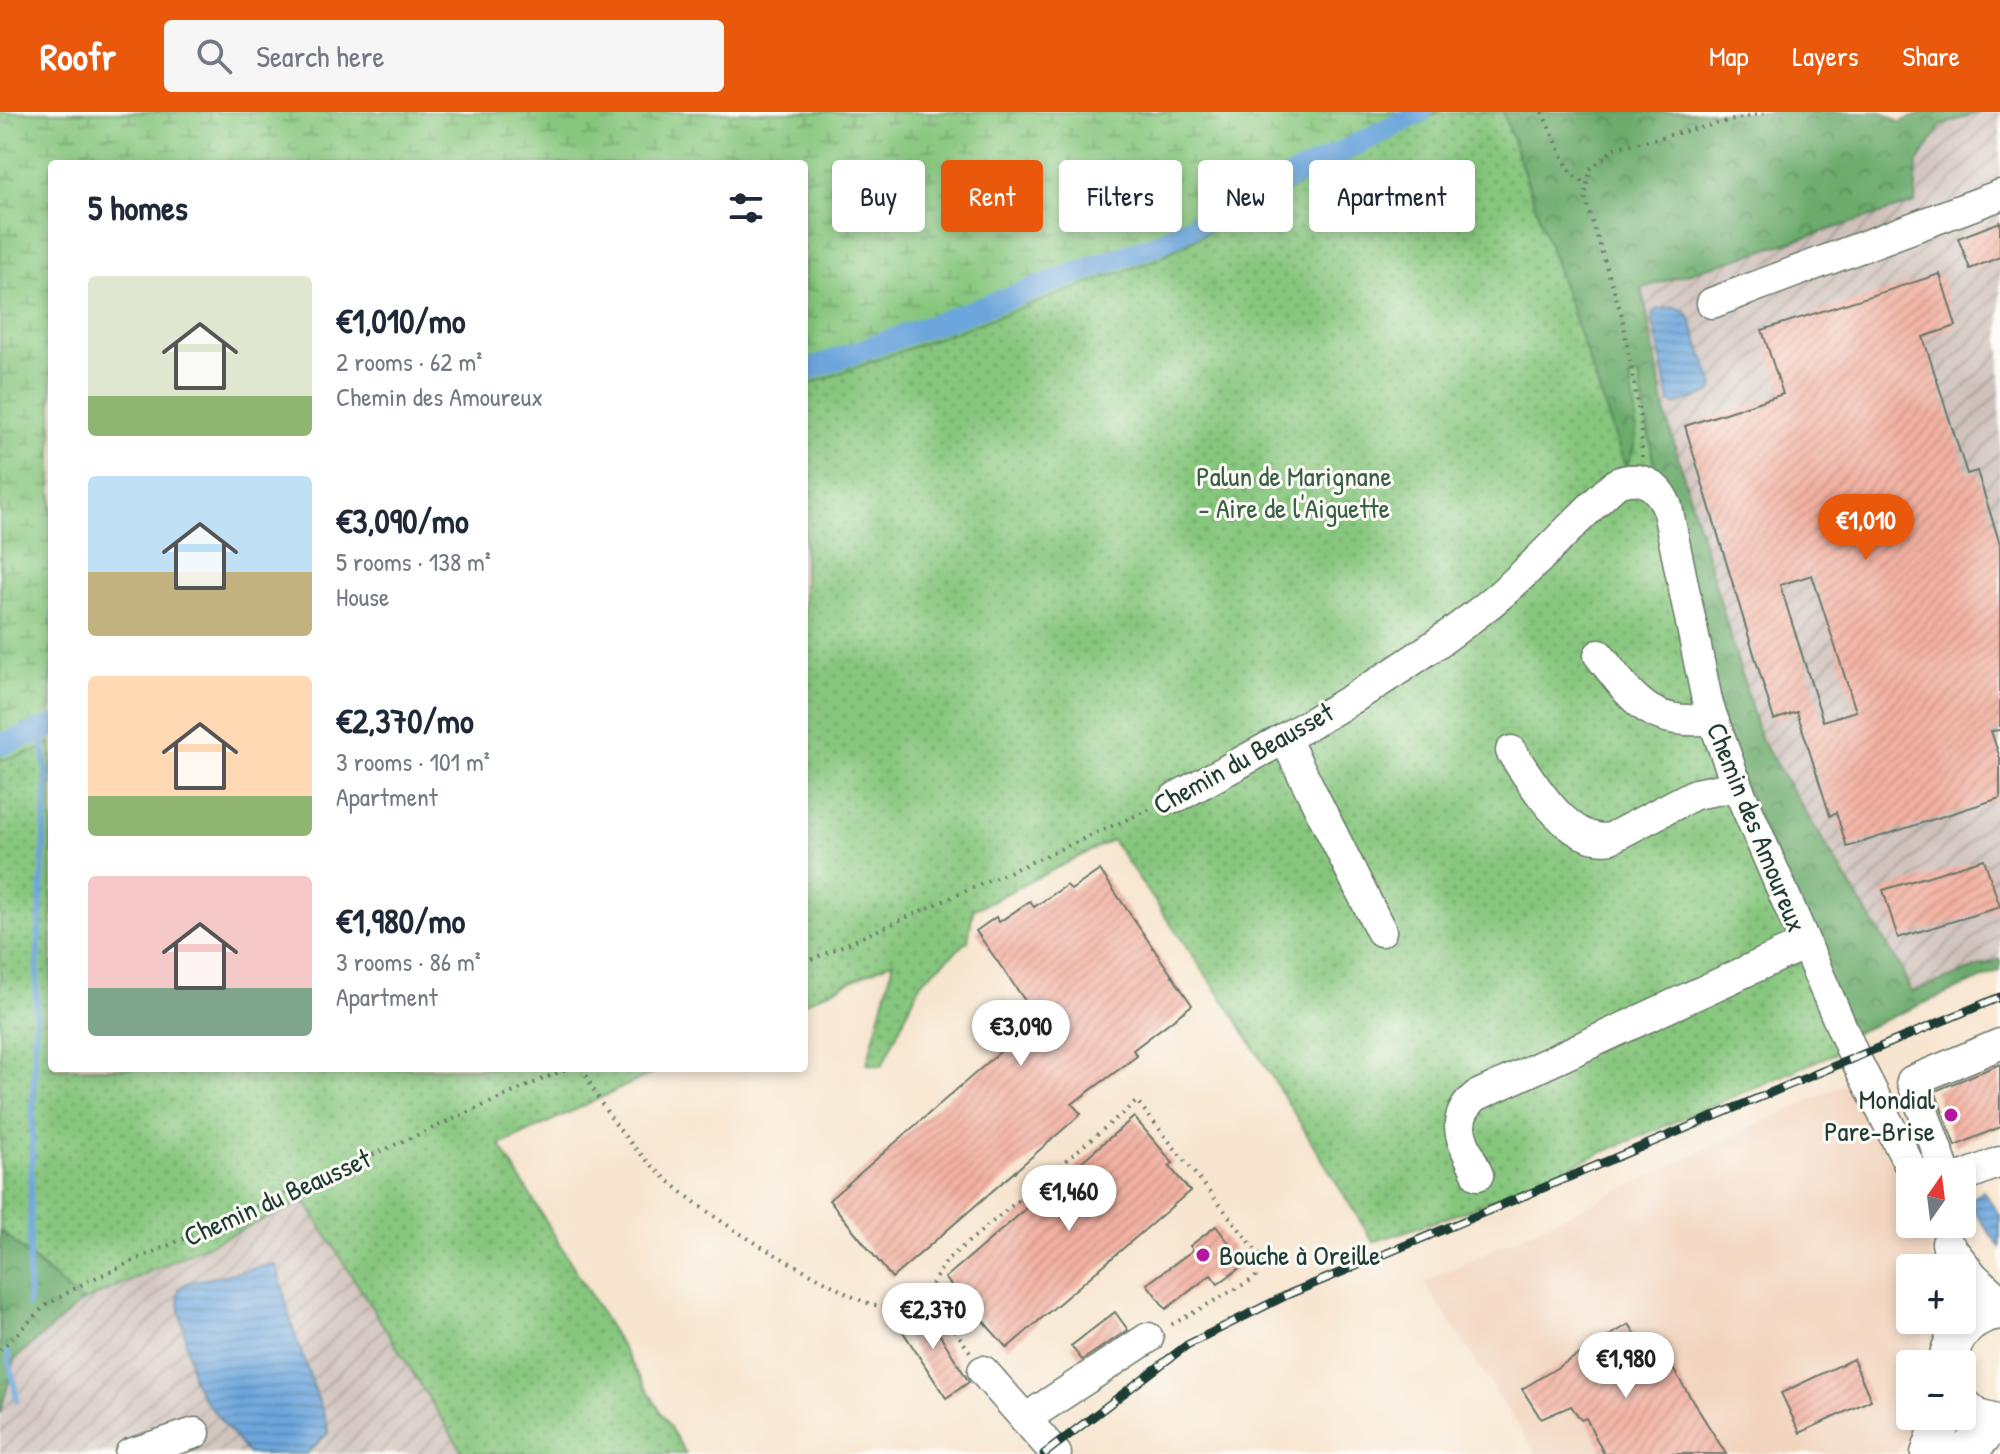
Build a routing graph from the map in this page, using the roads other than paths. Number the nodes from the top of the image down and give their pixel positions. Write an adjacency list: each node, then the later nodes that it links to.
1 (2000, 195): 2 (street)
2 (1712, 303)
3 (1635, 479): 5 (street, Chemin des Amoureux); 6 (street, Chemin du Beausset)
4 (1599, 655): 5 (street)
5 (1712, 719): 8 (street, Chemin des Amoureux)
6 (1285, 739): 9 (street, Chemin du Beausset); 10 (street)
7 (1511, 751): 8 (street)
8 (1737, 786): 11 (street, Chemin des Amoureux)
9 (1175, 798)
10 (1381, 931)
11 (1805, 944): 13 (street, Chemin des Amoureux); 17 (street)
12 (2000, 1044): 14 (street)
13 (1906, 1158)
14 (1940, 1158)
15 (2000, 1162): 16 (street)
16 (1976, 1171)
17 (1478, 1175)
18 (1946, 1245): 19 (street)
19 (2000, 1301)
20 (2000, 1310): 22 (main road)
21 (1148, 1338): 24 (street)
22 (1951, 1343)
23 (983, 1371): 24 (street)
24 (1025, 1419): 29 (street)
25 (1985, 1419): 31 (main road)
26 (1938, 1430): 30 (main road)
27 (195, 1433): 28 (street)
28 (130, 1454)
29 (1056, 1454)
30 (1930, 1454)
31 (1965, 1454)

